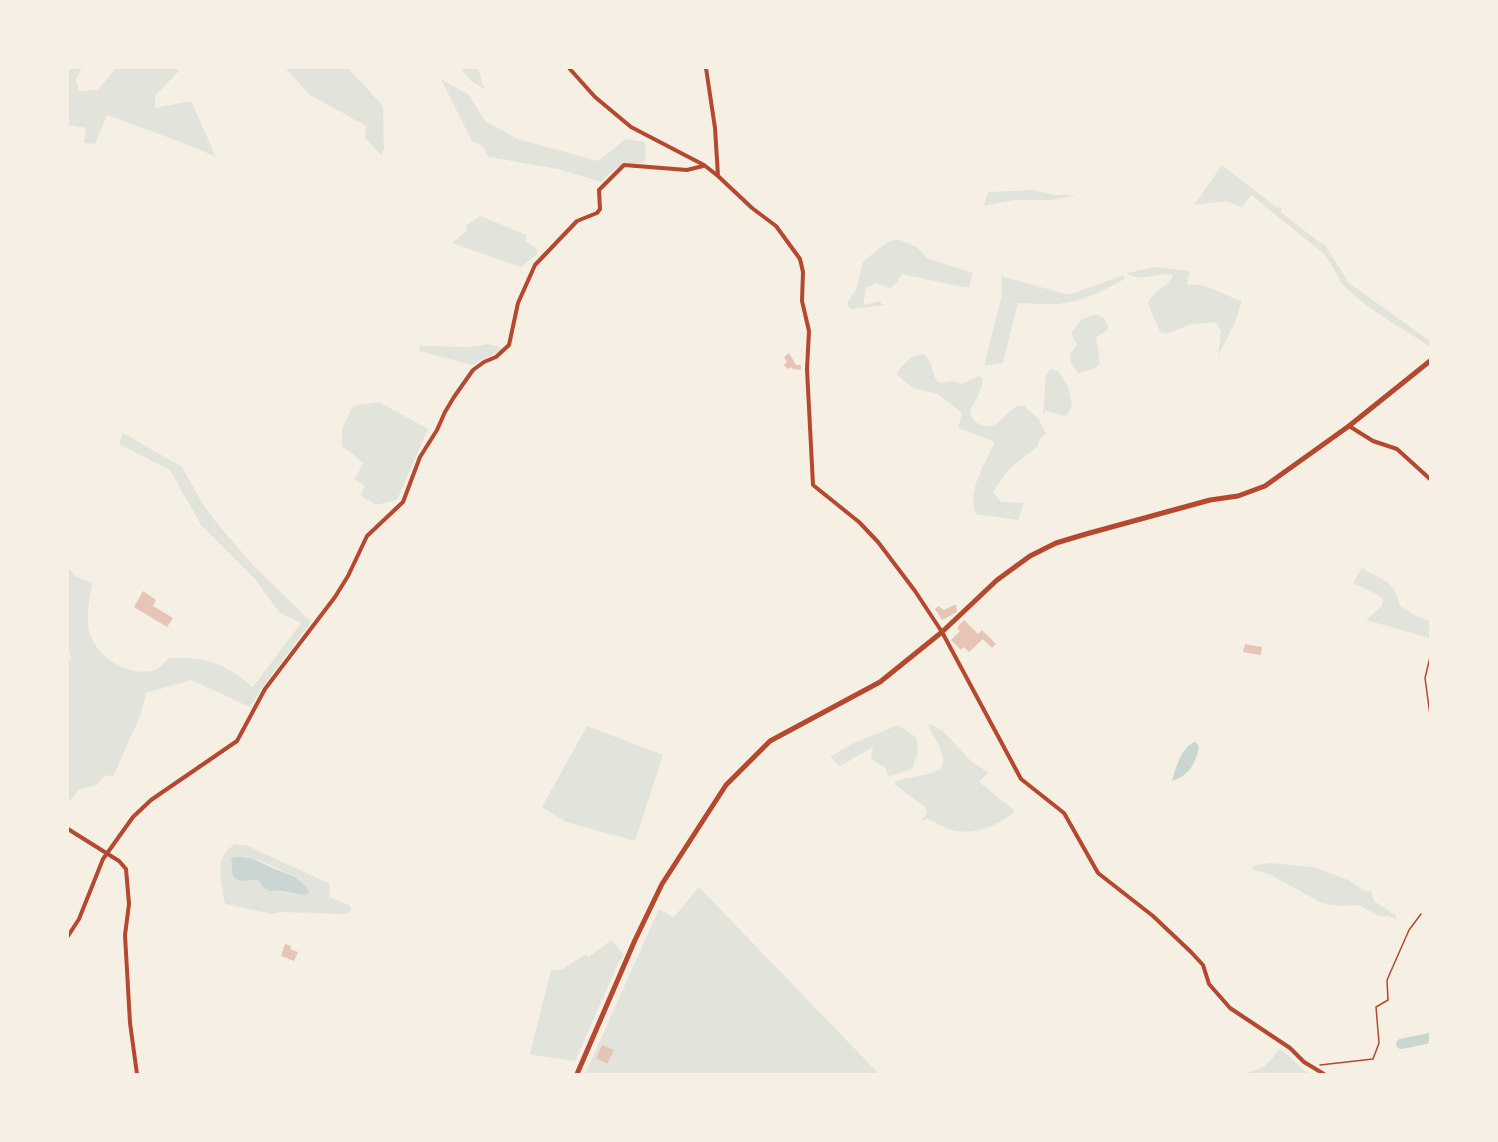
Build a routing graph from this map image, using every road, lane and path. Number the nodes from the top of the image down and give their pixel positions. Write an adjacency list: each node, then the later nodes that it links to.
1 (569, 68): 3 (street)
2 (706, 68): 4 (street)
3 (704, 165): 4 (street); 12 (street)
4 (718, 176): 8 (street)
5 (1431, 361): 6 (main road)
6 (1349, 426): 7 (street); 8 (main road)
7 (1431, 479)
8 (942, 632): 15 (street); 17 (main road)
9 (1431, 657): 10 (path)
10 (1431, 715)
11 (68, 830): 12 (street)
12 (106, 853): 14 (street); 16 (street)
13 (1421, 914): 15 (path)
14 (68, 936)
15 (1315, 1068): 18 (street)
16 (137, 1074)
17 (577, 1074)
18 (1324, 1074)

